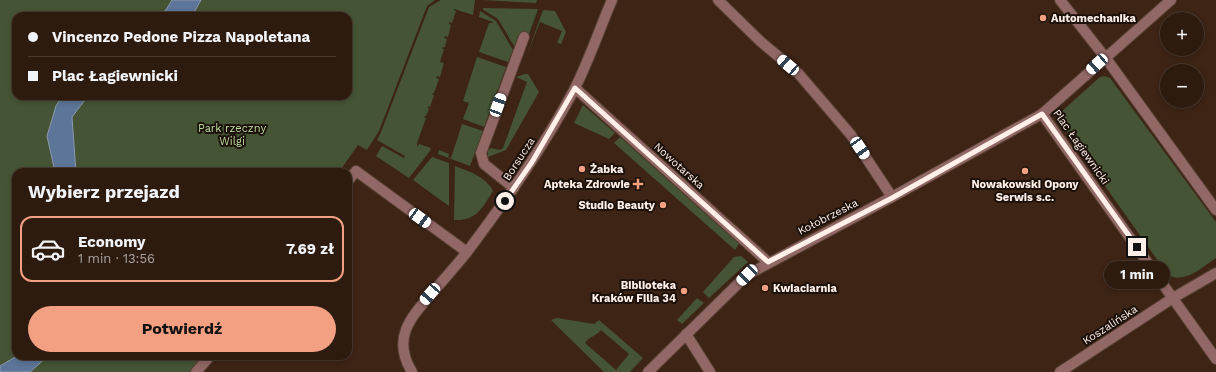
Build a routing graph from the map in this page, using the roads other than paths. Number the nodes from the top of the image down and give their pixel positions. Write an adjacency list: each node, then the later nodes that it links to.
1 (612, 0): 7 (street, Borsucza)
2 (718, 0): 11 (street)
3 (1060, 0): 6 (street)
4 (1171, 0): 6 (street, Plac Łagiewnicki)
5 (524, 38): 10 (street)
6 (1105, 57): 8 (street, Plac Łagiewnicki); 12 (street)
7 (575, 88): 10 (street, Borsucza); 14 (street, Nowotarska)
8 (1042, 114): 11 (street, Kołobrzeska); 16 (street, Plac Łagiewnicki)
9 (352, 176): 13 (street)
10 (514, 188): 13 (street, Borsucza)
11 (892, 198): 14 (street, Kołobrzeska)
12 (1216, 210)
13 (467, 252): 21 (street, Borsucza)
14 (768, 262): 17 (street, Kołobrzeska)
15 (1216, 273): 16 (street)
16 (1173, 298): 18 (street, Plac Łagiewnicki); 24 (street, Koszalińska)
17 (686, 334): 22 (street, Kołobrzeska); 23 (street)
18 (1216, 359)
19 (206, 360): 20 (street)
20 (196, 372)
21 (412, 372)
22 (648, 372)
23 (710, 372)
24 (1060, 372)

